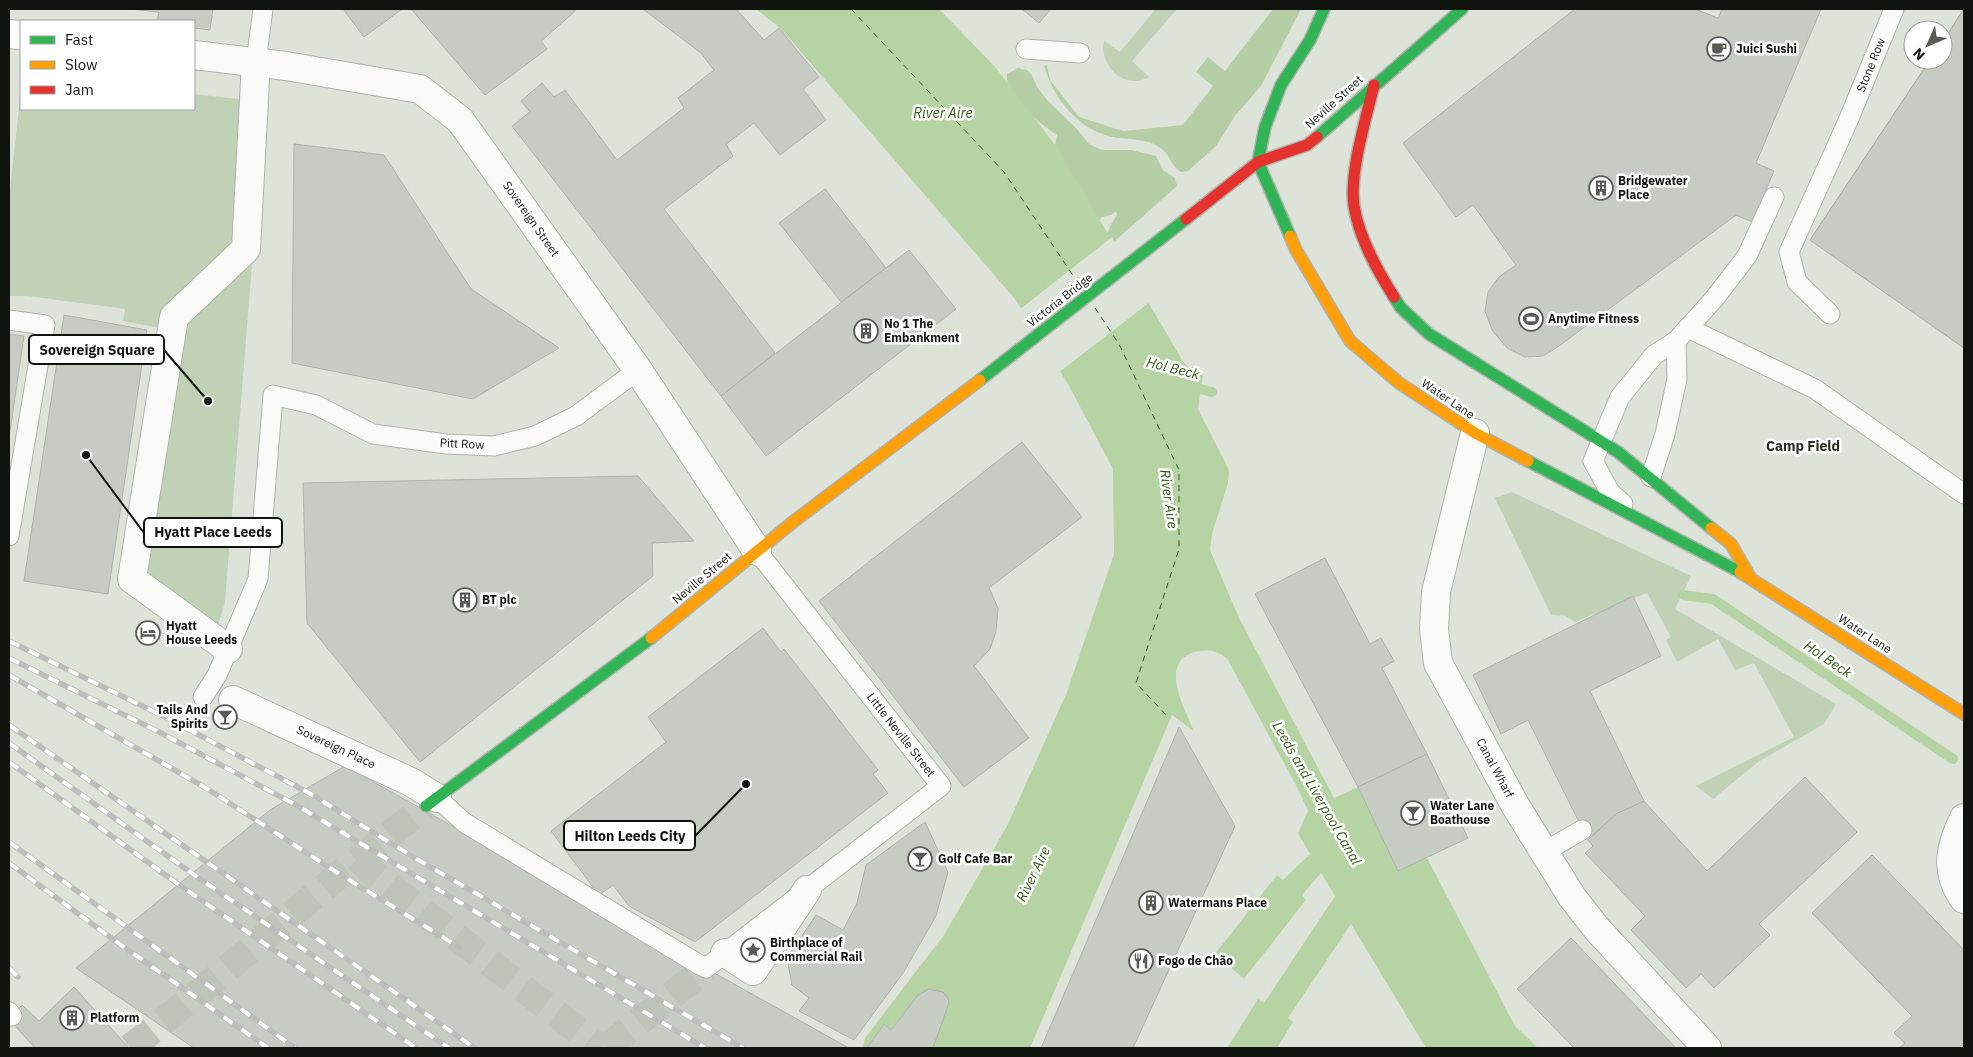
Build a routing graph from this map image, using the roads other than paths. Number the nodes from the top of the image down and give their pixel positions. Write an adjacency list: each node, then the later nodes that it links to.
1 (263, 9): 8 (lane)
2 (1324, 9): 10 (street)
3 (1462, 9): 9 (street, Neville Street)
4 (1894, 9): 13 (lane, Stone Row)
5 (1026, 49): 6 (lane)
6 (1080, 53)
7 (195, 55): 8 (street, Sovereign Street)
8 (256, 62): 17 (street, Sovereign Street); 26 (street)
9 (1374, 85): 10 (street, Neville Street); 19 (street, Water Lane)
10 (1258, 162): 12 (street, Neville Street); 18 (street, Water Lane)
11 (1774, 197): 15 (lane)
12 (1144, 253): 16 (street, Victoria Bridge)
13 (1830, 314)
14 (9, 320): 23 (lane)
15 (1682, 334): 19 (lane); 20 (lane); 21 (lane)
16 (994, 369): 24 (street, Neville Street)
17 (638, 370): 24 (street, Sovereign Street); 26 (lane, Pitt Row)
18 (1475, 433): 22 (street, Water Lane); 33 (street, Canal Wharf)
19 (1600, 440): 20 (street, Water Lane); 22 (lane)
20 (1651, 478): 25 (street, Water Lane)
21 (1964, 494)
22 (1642, 522): 25 (street, Water Lane)
23 (9, 536)
24 (757, 551): 30 (street, Neville Street); 34 (lane, Little Neville Street)
25 (1750, 577): 29 (street, Water Lane)
26 (228, 649): 27 (lane)
27 (203, 697)
28 (233, 700): 30 (street, Sovereign Place)
29 (1964, 714)
30 (432, 802): 36 (lane)
31 (1964, 818): 35 (street)
32 (1582, 830): 33 (lane)
33 (1544, 852): 37 (street, Canal Wharf)
34 (807, 890): 36 (street, Little Neville Street)
35 (1964, 899)
36 (715, 961)
37 (1707, 1048)

